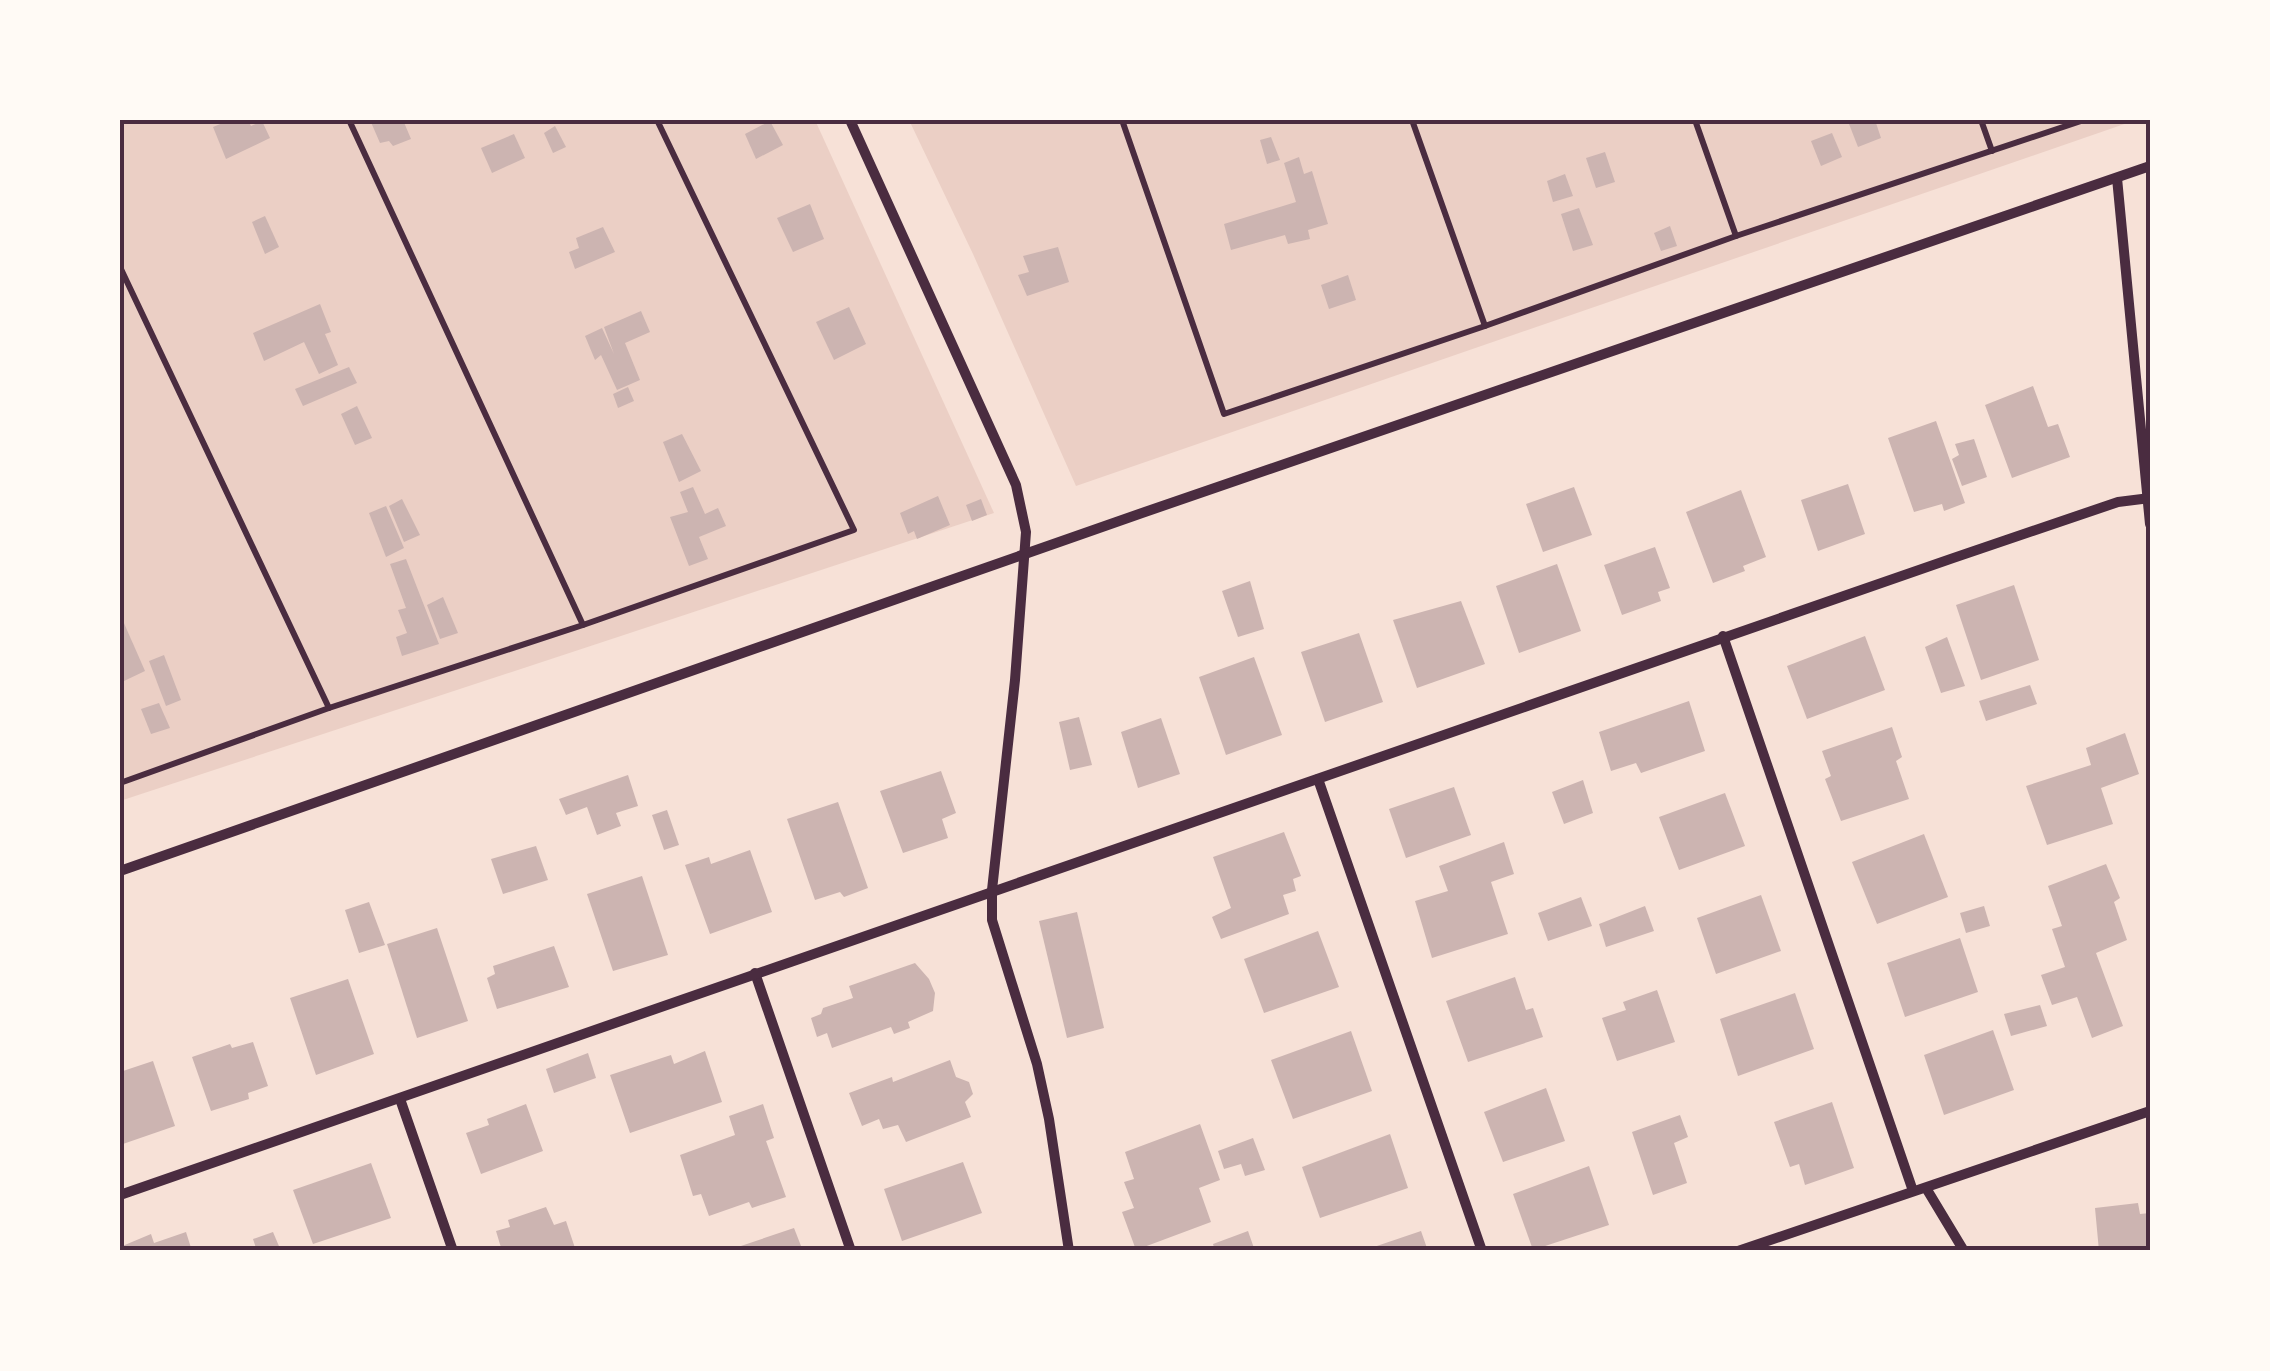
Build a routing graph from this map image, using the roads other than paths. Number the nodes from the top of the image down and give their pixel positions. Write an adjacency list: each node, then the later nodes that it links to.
1 (850, 120): 6 (street)
2 (2150, 166): 3 (street)
3 (2117, 178): 4 (street); 6 (street)
4 (2149, 498): 5 (street); 7 (street)
5 (2150, 524)
6 (1024, 555): 9 (street); 10 (street)
7 (1723, 636): 8 (street); 15 (street)
8 (1318, 779): 10 (street); 20 (street)
9 (120, 871)
10 (992, 890): 11 (street); 19 (street)
11 (755, 973): 12 (street); 18 (street)
12 (400, 1099): 16 (street); 17 (street)
13 (2150, 1110): 14 (street)
14 (1926, 1188): 15 (street); 22 (street)
15 (1912, 1192): 21 (street)
16 (120, 1195)
17 (454, 1251)
18 (851, 1251)
19 (1069, 1251)
20 (1482, 1251)
21 (1738, 1251)
22 (1964, 1251)

